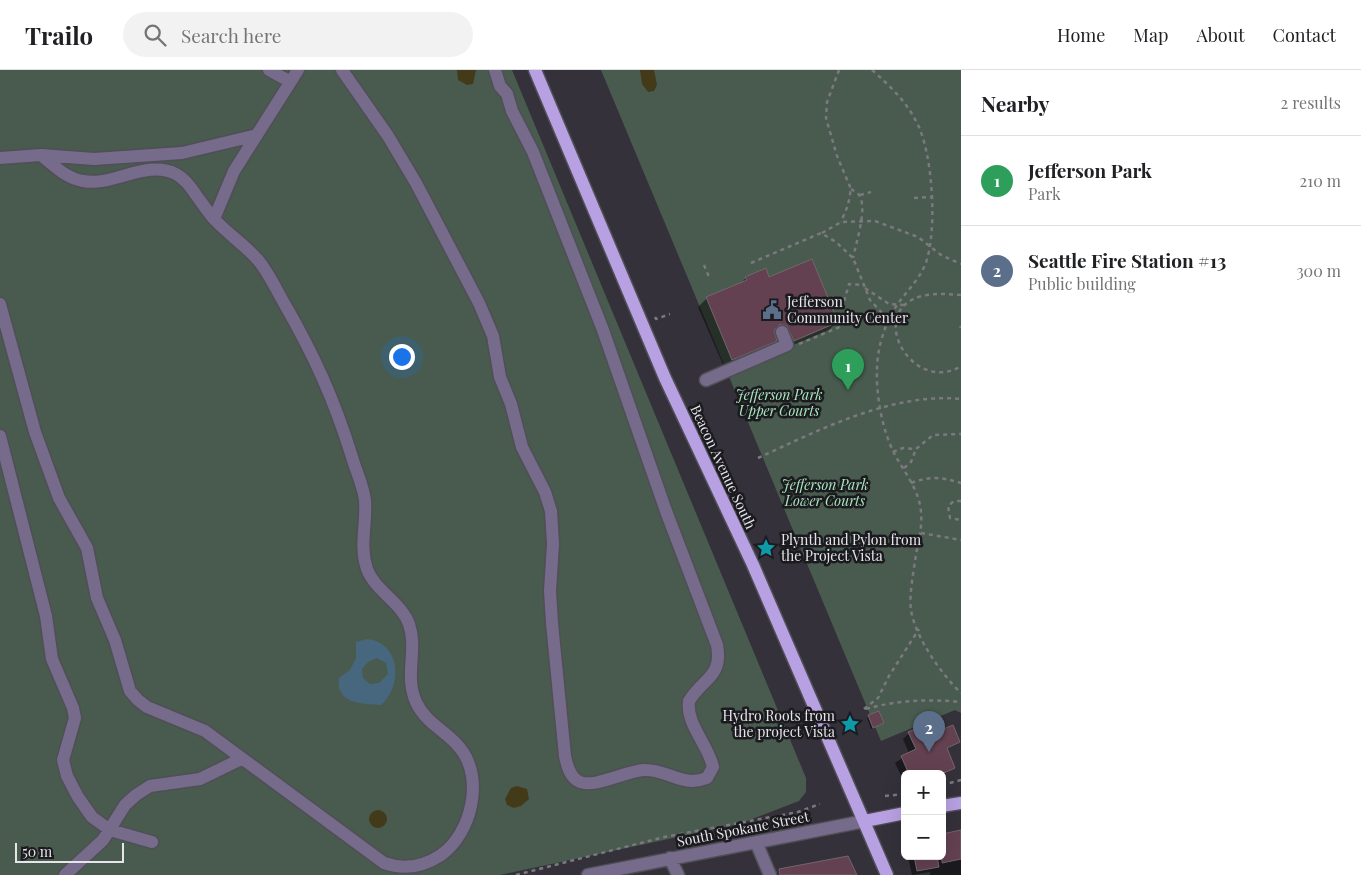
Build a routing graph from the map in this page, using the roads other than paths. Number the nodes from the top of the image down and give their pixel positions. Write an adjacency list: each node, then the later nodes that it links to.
1 (269, 70): 6 (street)
2 (298, 70): 6 (street)
3 (342, 70): 4 (street)
4 (495, 70)
5 (536, 70): 19 (main road, Beacon Avenue South)
6 (288, 81): 7 (street)
7 (257, 135): 8 (street); 10 (street)
8 (41, 155): 9 (street); 10 (street)
9 (0, 158)
10 (214, 219): 15 (street)
11 (0, 304): 15 (street)
12 (782, 332): 13 (street)
13 (706, 380)
14 (0, 436): 20 (street)
15 (241, 759): 20 (street)
16 (961, 803): 17 (main road)
17 (946, 805)
18 (901, 814): 19 (main road, South Spokane Street)
19 (865, 821): 22 (street, South Spokane Street); 28 (main road, Beacon Avenue South)
20 (110, 830): 21 (street); 24 (street)
21 (152, 842)
22 (756, 842): 23 (street, South Spokane Street); 27 (street)
23 (670, 858): 25 (street, South Spokane Street); 26 (street)
24 (65, 875)
25 (588, 875)
26 (678, 875)
27 (770, 875)
28 (887, 875)

